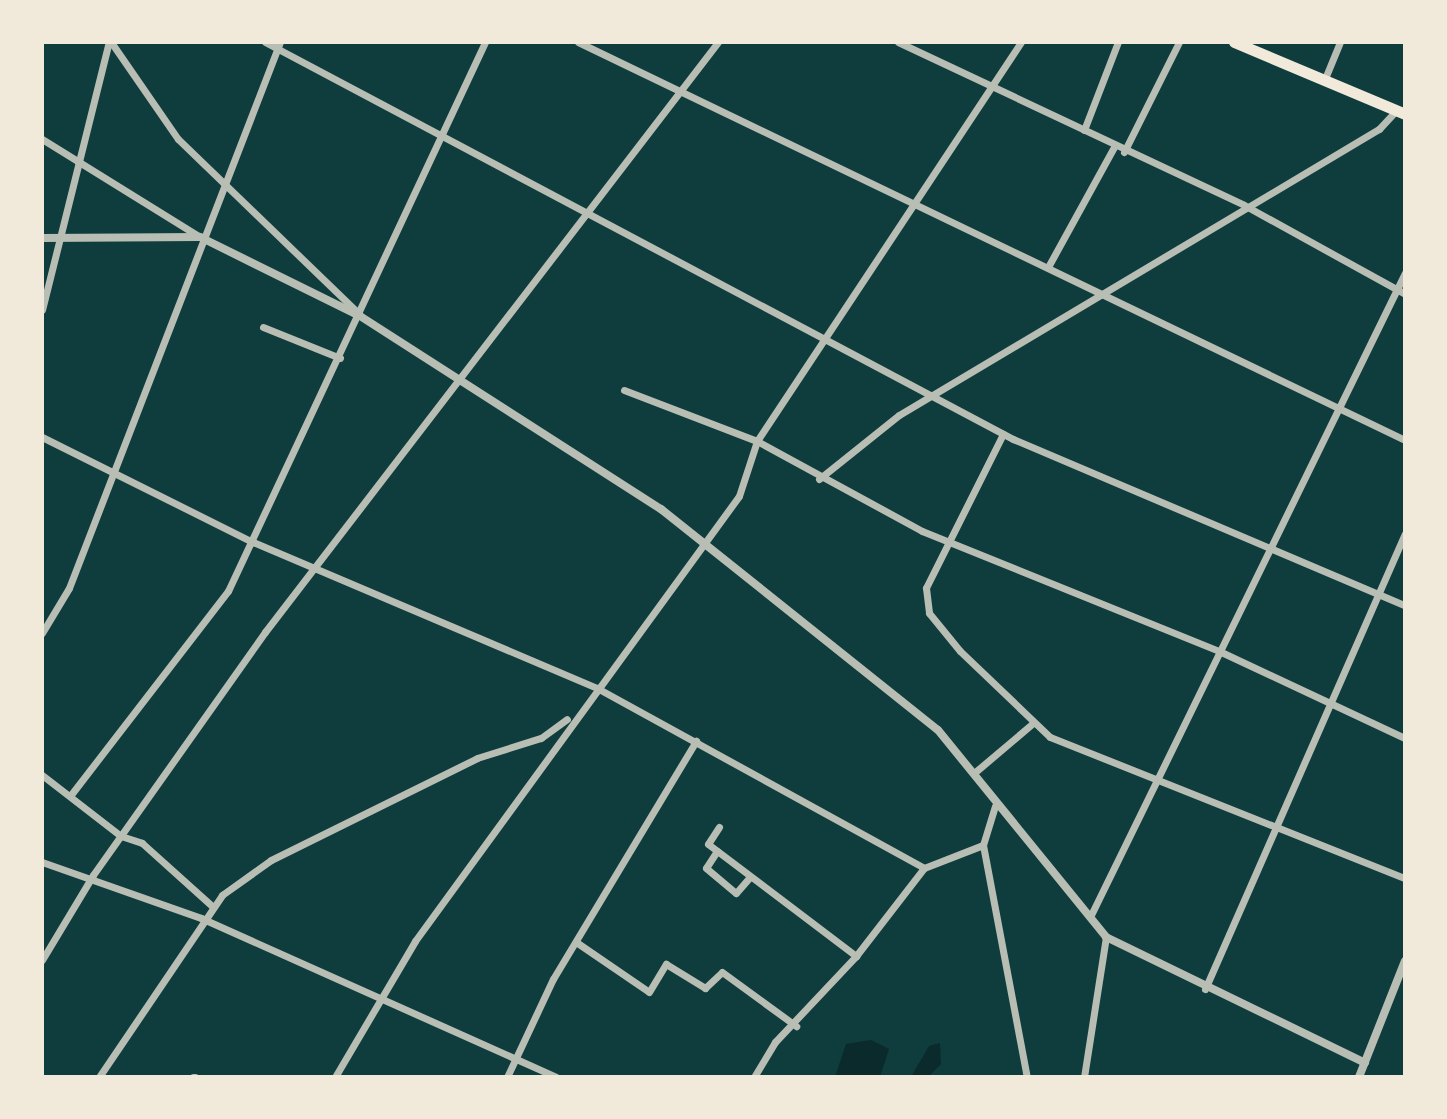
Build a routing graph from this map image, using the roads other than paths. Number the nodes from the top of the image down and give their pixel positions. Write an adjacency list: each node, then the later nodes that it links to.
1 (110, 42): 22 (street); 23 (street)
2 (265, 42): 12 (street)
3 (485, 42): 18 (street)
4 (578, 42): 15 (street)
5 (718, 42): 15 (street)
6 (898, 42): 14 (street)
7 (1021, 42): 14 (street)
8 (1118, 42): 17 (street)
9 (1179, 42): 21 (street)
10 (1234, 42): 13 (highway)
11 (1340, 42): 13 (street)
12 (279, 46): 18 (street); 23 (street)
13 (1324, 81): 16 (highway)
14 (989, 88): 17 (street); 24 (street)
15 (680, 93): 24 (street); 26 (street)
16 (1400, 113): 25 (street)
17 (1084, 130): 20 (street)
18 (442, 138): 26 (street); 35 (street)
19 (42, 139): 22 (street)
20 (1114, 147): 21 (street); 30 (street)
21 (1124, 152): 25 (street)
22 (78, 157): 27 (street); 29 (street)
23 (221, 185): 27 (street); 35 (street)
24 (916, 205): 30 (street); 37 (street)
25 (1244, 205): 32 (street); 33 (street)
26 (585, 217): 37 (street); 39 (street)
27 (200, 237): 29 (street); 35 (street); 47 (street)
28 (42, 238): 29 (street)
29 (62, 239): 34 (street)
30 (1048, 267): 33 (street)
31 (1405, 273): 32 (street)
32 (1401, 292): 42 (street)
33 (1105, 297): 41 (street); 42 (street)
34 (42, 310)
35 (360, 316): 38 (street); 39 (street)
36 (263, 327): 38 (street)
37 (824, 341): 41 (street); 46 (street)
38 (340, 358): 52 (street)
39 (460, 381): 51 (street); 54 (street)
40 (624, 390): 46 (street)
41 (934, 399): 43 (street); 48 (street)
42 (1338, 405): 45 (street); 53 (street)
43 (1003, 434): 50 (street); 53 (street)
44 (42, 437): 47 (street)
45 (1405, 440)
46 (757, 441): 48 (street); 51 (street)
47 (112, 468): 52 (street); 57 (street)
48 (819, 479): 50 (street)
49 (1405, 534): 55 (street)
50 (948, 538): 58 (street); 62 (street)
51 (704, 541): 59 (street); 65 (street)
52 (253, 542): 54 (street); 68 (street)
53 (1265, 547): 55 (street); 58 (street)
54 (317, 569): 59 (street); 72 (street)
55 (1378, 594): 56 (street); 60 (street)
56 (1405, 605)
57 (42, 633)
58 (1219, 651): 60 (street); 67 (street)
59 (597, 688): 61 (street); 64 (street)
60 (1330, 702): 63 (street); 71 (street)
61 (578, 709): 80 (street); 89 (street)
62 (1032, 724): 65 (street); 67 (street)
63 (1405, 738)
64 (696, 741): 76 (street); 84 (street)
65 (974, 773): 69 (street)
66 (42, 775): 68 (street)
67 (1156, 785): 71 (street); 81 (street)
68 (70, 796): 72 (street)
69 (995, 806): 73 (street); 81 (street)
70 (719, 827): 74 (street)
71 (1274, 830): 79 (street); 88 (street)
72 (121, 836): 77 (street); 80 (street)
73 (983, 845): 76 (street); 98 (street)
74 (717, 851): 78 (street); 78 (street)
75 (42, 862): 77 (street)
76 (924, 868): 85 (street)
77 (93, 875): 82 (street); 86 (street)
78 (750, 877): 85 (street)
79 (1405, 878)
80 (212, 906): 82 (street)
81 (1090, 917): 83 (street)
82 (201, 918): 89 (street); 93 (street)
83 (1106, 937): 88 (street); 99 (street)
84 (576, 942): 90 (street); 91 (street)
85 (856, 956): 90 (street)
86 (42, 960)
87 (1405, 961): 92 (street)
88 (1205, 989): 92 (street)
89 (383, 999): 91 (street); 94 (street)
90 (796, 1026): 97 (street)
91 (517, 1059): 95 (street); 96 (street)
92 (1365, 1063): 100 (street)
93 (99, 1077)
94 (335, 1077)
95 (507, 1077)
96 (556, 1077)
97 (754, 1077)
98 (1027, 1077)
99 (1084, 1077)
100 (1359, 1077)

